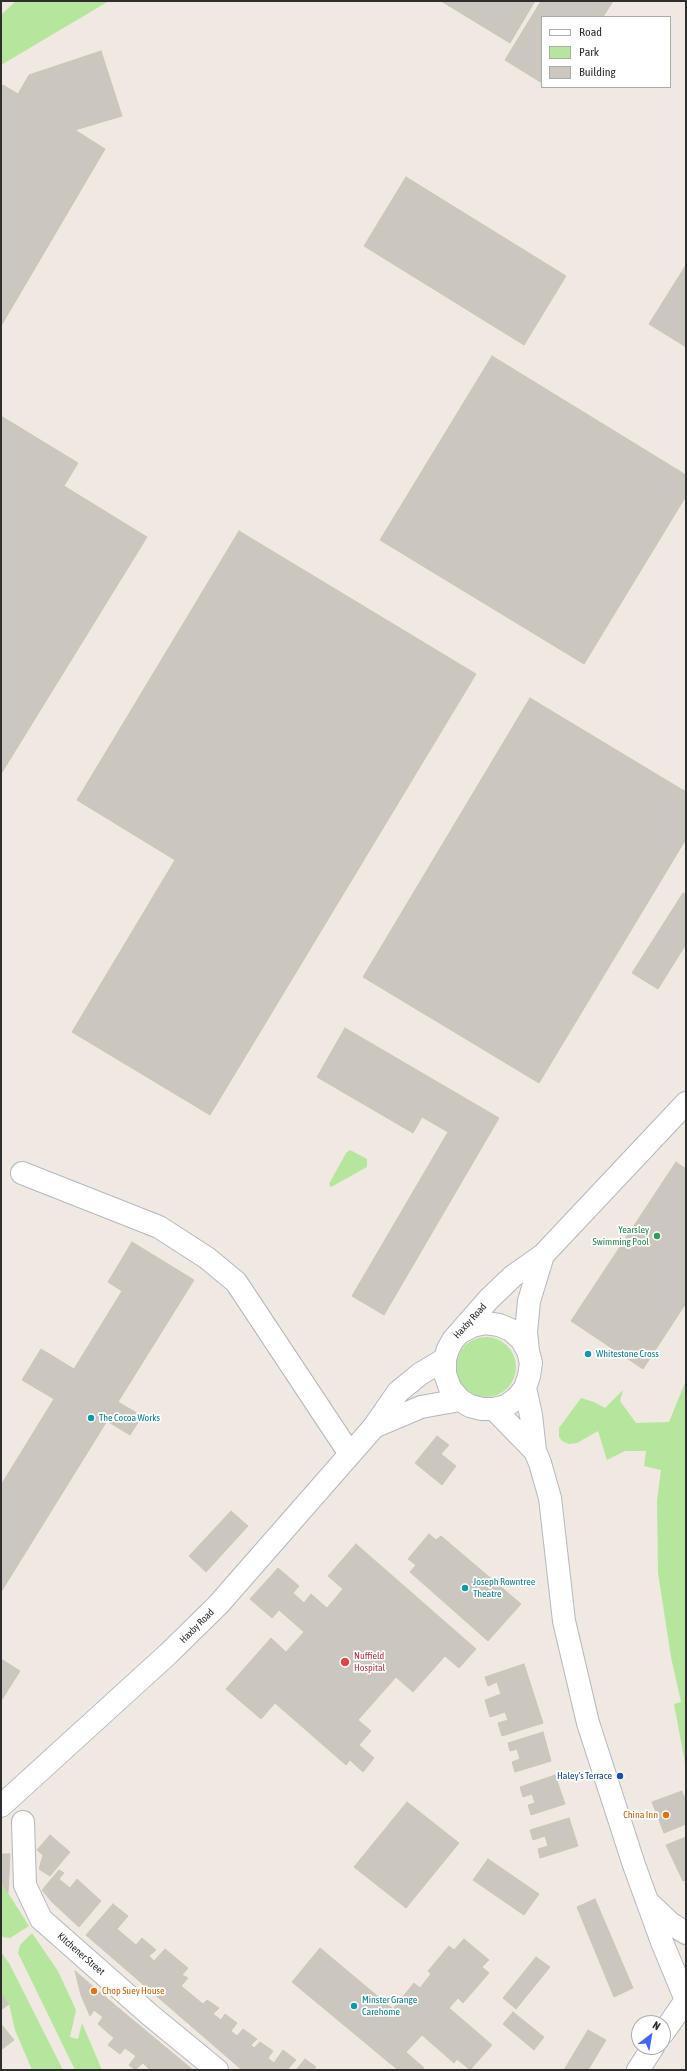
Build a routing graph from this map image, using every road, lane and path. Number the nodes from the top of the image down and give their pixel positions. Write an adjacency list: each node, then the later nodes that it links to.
1 (686, 1103): 3 (street, Haxby Road)
2 (22, 1173): 12 (street)
3 (542, 1255): 4 (street, Haxby Road); 5 (street, Haxby Road)
4 (460, 1332): 5 (street); 6 (street, Haxby Road)
5 (528, 1351): 7 (street)
6 (445, 1359): 8 (street); 10 (street, Haxby Road)
7 (525, 1388): 9 (street); 11 (street)
8 (460, 1400): 9 (street); 10 (street, Haxby Road)
9 (494, 1409): 11 (street)
10 (373, 1428): 12 (street, Haxby Road)
11 (535, 1451): 15 (street)
12 (350, 1454): 13 (street, Haxby Road)
13 (1, 1806)
14 (24, 1822): 20 (street, Kitchener Street)
15 (648, 1902): 16 (street); 17 (street)
16 (686, 1933)
17 (686, 2000): 18 (street)
18 (671, 2022)
19 (648, 2055): 21 (street)
20 (217, 2070)
21 (638, 2070)

